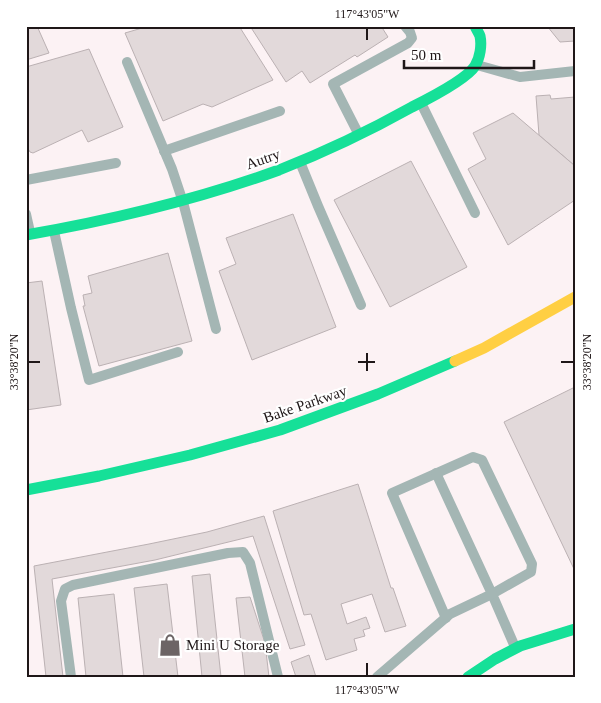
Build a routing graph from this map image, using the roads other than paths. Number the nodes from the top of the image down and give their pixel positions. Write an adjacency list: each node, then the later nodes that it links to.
1 (405, 26): 8 (lane)
2 (475, 26): 4 (street)
3 (126, 62): 9 (lane)
4 (476, 65): 5 (lane); 6 (street, Autry)
5 (575, 71)
6 (420, 102): 8 (street, Autry); 14 (lane)
7 (280, 111): 9 (lane)
8 (358, 135): 10 (street, Autry)
9 (164, 151): 13 (lane)
10 (300, 162): 13 (street, Autry); 19 (lane)
11 (116, 163): 12 (lane)
12 (26, 180)
13 (183, 202): 16 (street, Autry); 20 (lane)
14 (475, 213)
15 (26, 214): 17 (lane)
16 (54, 230): 17 (street, Autry); 21 (lane)
17 (28, 234)
18 (575, 297): 23 (street, Bake Parkway)
19 (361, 305)
20 (216, 329)
21 (178, 352)
22 (436, 473): 24 (lane); 24 (lane); 25 (lane)
23 (26, 490)
24 (492, 594): 25 (lane); 27 (lane)
25 (446, 618): 30 (lane)
26 (575, 629): 27 (street)
27 (516, 648): 31 (street)
28 (71, 677): 29 (lane)
29 (278, 677)
30 (377, 677)
31 (468, 677)

